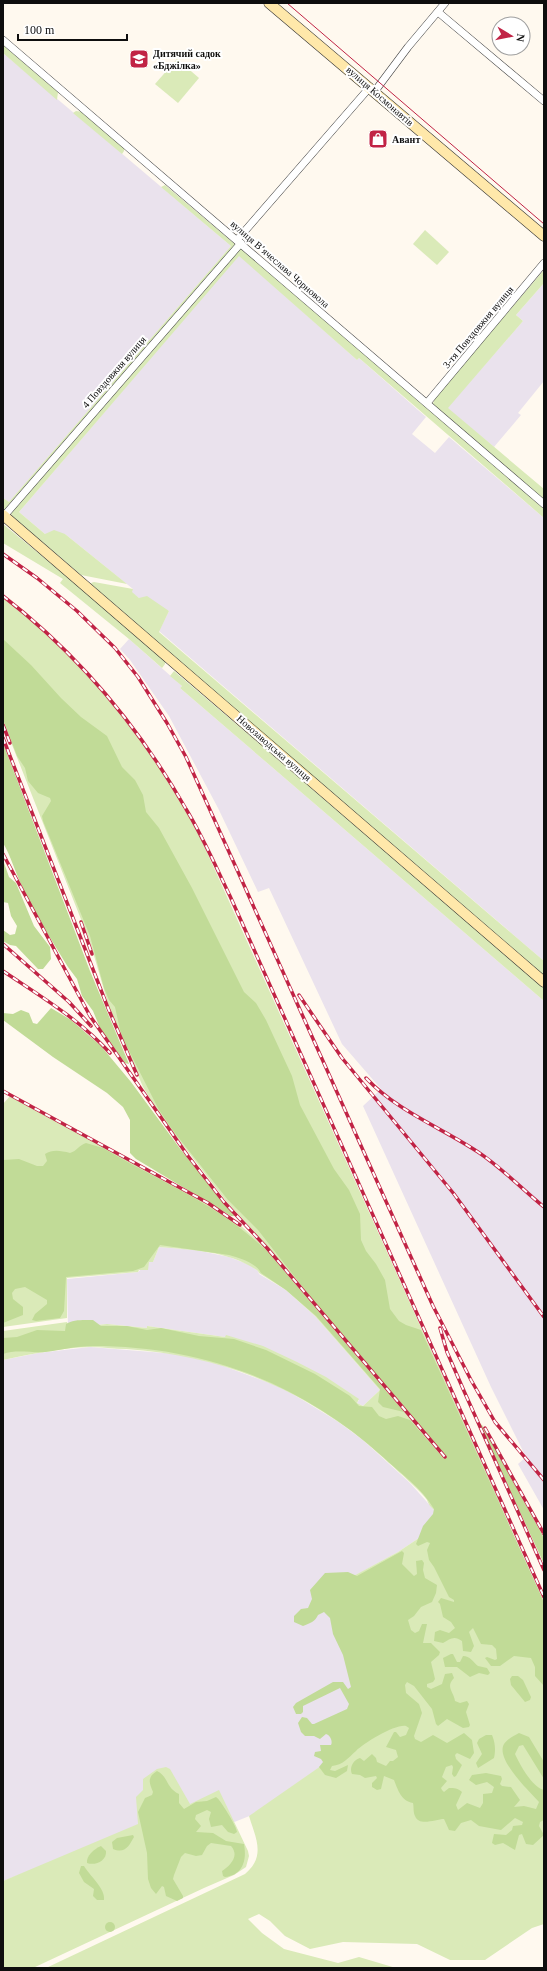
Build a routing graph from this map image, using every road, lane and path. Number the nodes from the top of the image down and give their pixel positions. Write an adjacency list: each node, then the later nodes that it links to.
1 (269, 3): 5 (street, вулиця Космонавтів)
2 (446, 3): 3 (street, 4 Повздовжня вулиця)
3 (438, 12): 5 (street, 4 Повздовжня вулиця); 6 (street)
4 (3, 40): 8 (street, вулиця Вʼячеслава Чорновола)
5 (372, 89): 7 (street, вулиця Космонавтів); 8 (street, 4 Повздовжня вулиця)
6 (544, 101)
7 (544, 236)
8 (239, 241): 10 (street, вулиця Вʼячеслава Чорновола); 12 (street, 4 Повздовжня вулиця)
9 (544, 263): 10 (street, 3-тя Повздовжня вулиця)
10 (427, 403): 11 (street, вулиця Вʼячеслава Чорновола)
11 (544, 504)
12 (3, 515): 13 (street, Новозаводська вулиця)
13 (544, 982)

